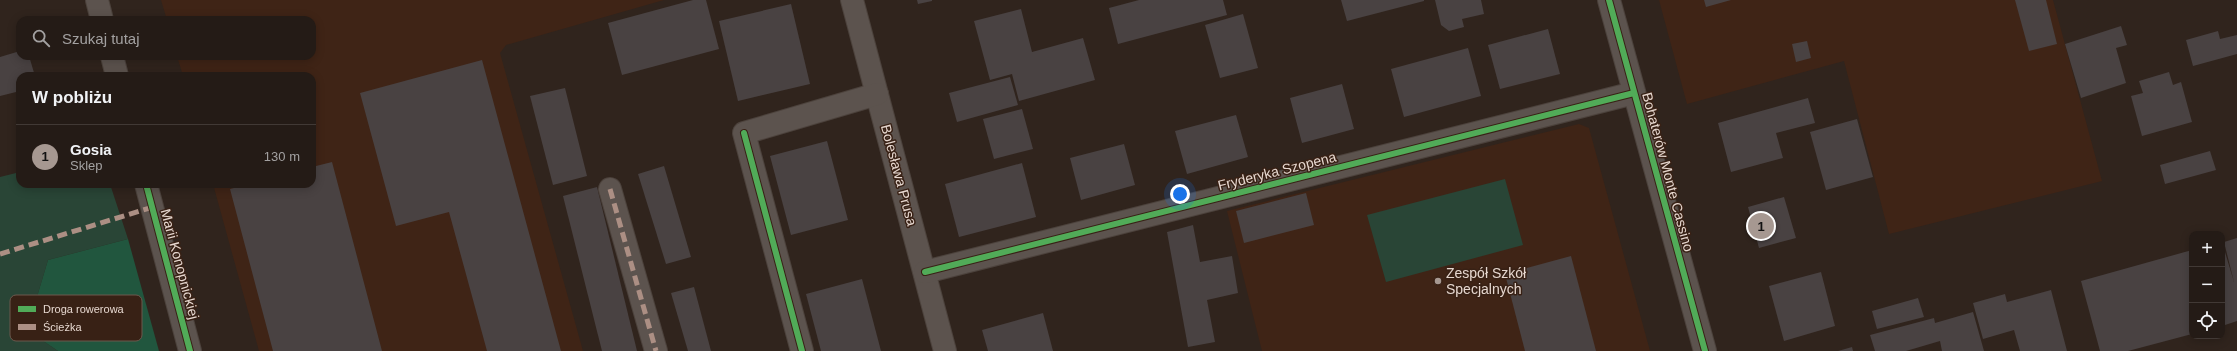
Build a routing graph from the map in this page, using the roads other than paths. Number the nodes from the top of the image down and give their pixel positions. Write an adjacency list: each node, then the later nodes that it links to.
1 (97, 0): 4 (street)
2 (852, 0): 8 (street, Bolesława Prusa)
3 (1609, 0): 7 (street, Bohaterów Monte Cassino)
4 (101, 16)
5 (113, 60): 6 (street)
6 (116, 72)
7 (1634, 93): 11 (street, Fryderyka Szopena); 16 (street, Bohaterów Monte Cassino)
8 (877, 94): 11 (street, Bolesława Prusa); 14 (street)
9 (147, 188): 12 (street, Marii Konopnickiej)
10 (610, 188): 13 (street)
11 (925, 272): 15 (street, Bolesława Prusa)
12 (190, 351)
13 (656, 351)
14 (802, 351)
15 (945, 351)
16 (1705, 351)

